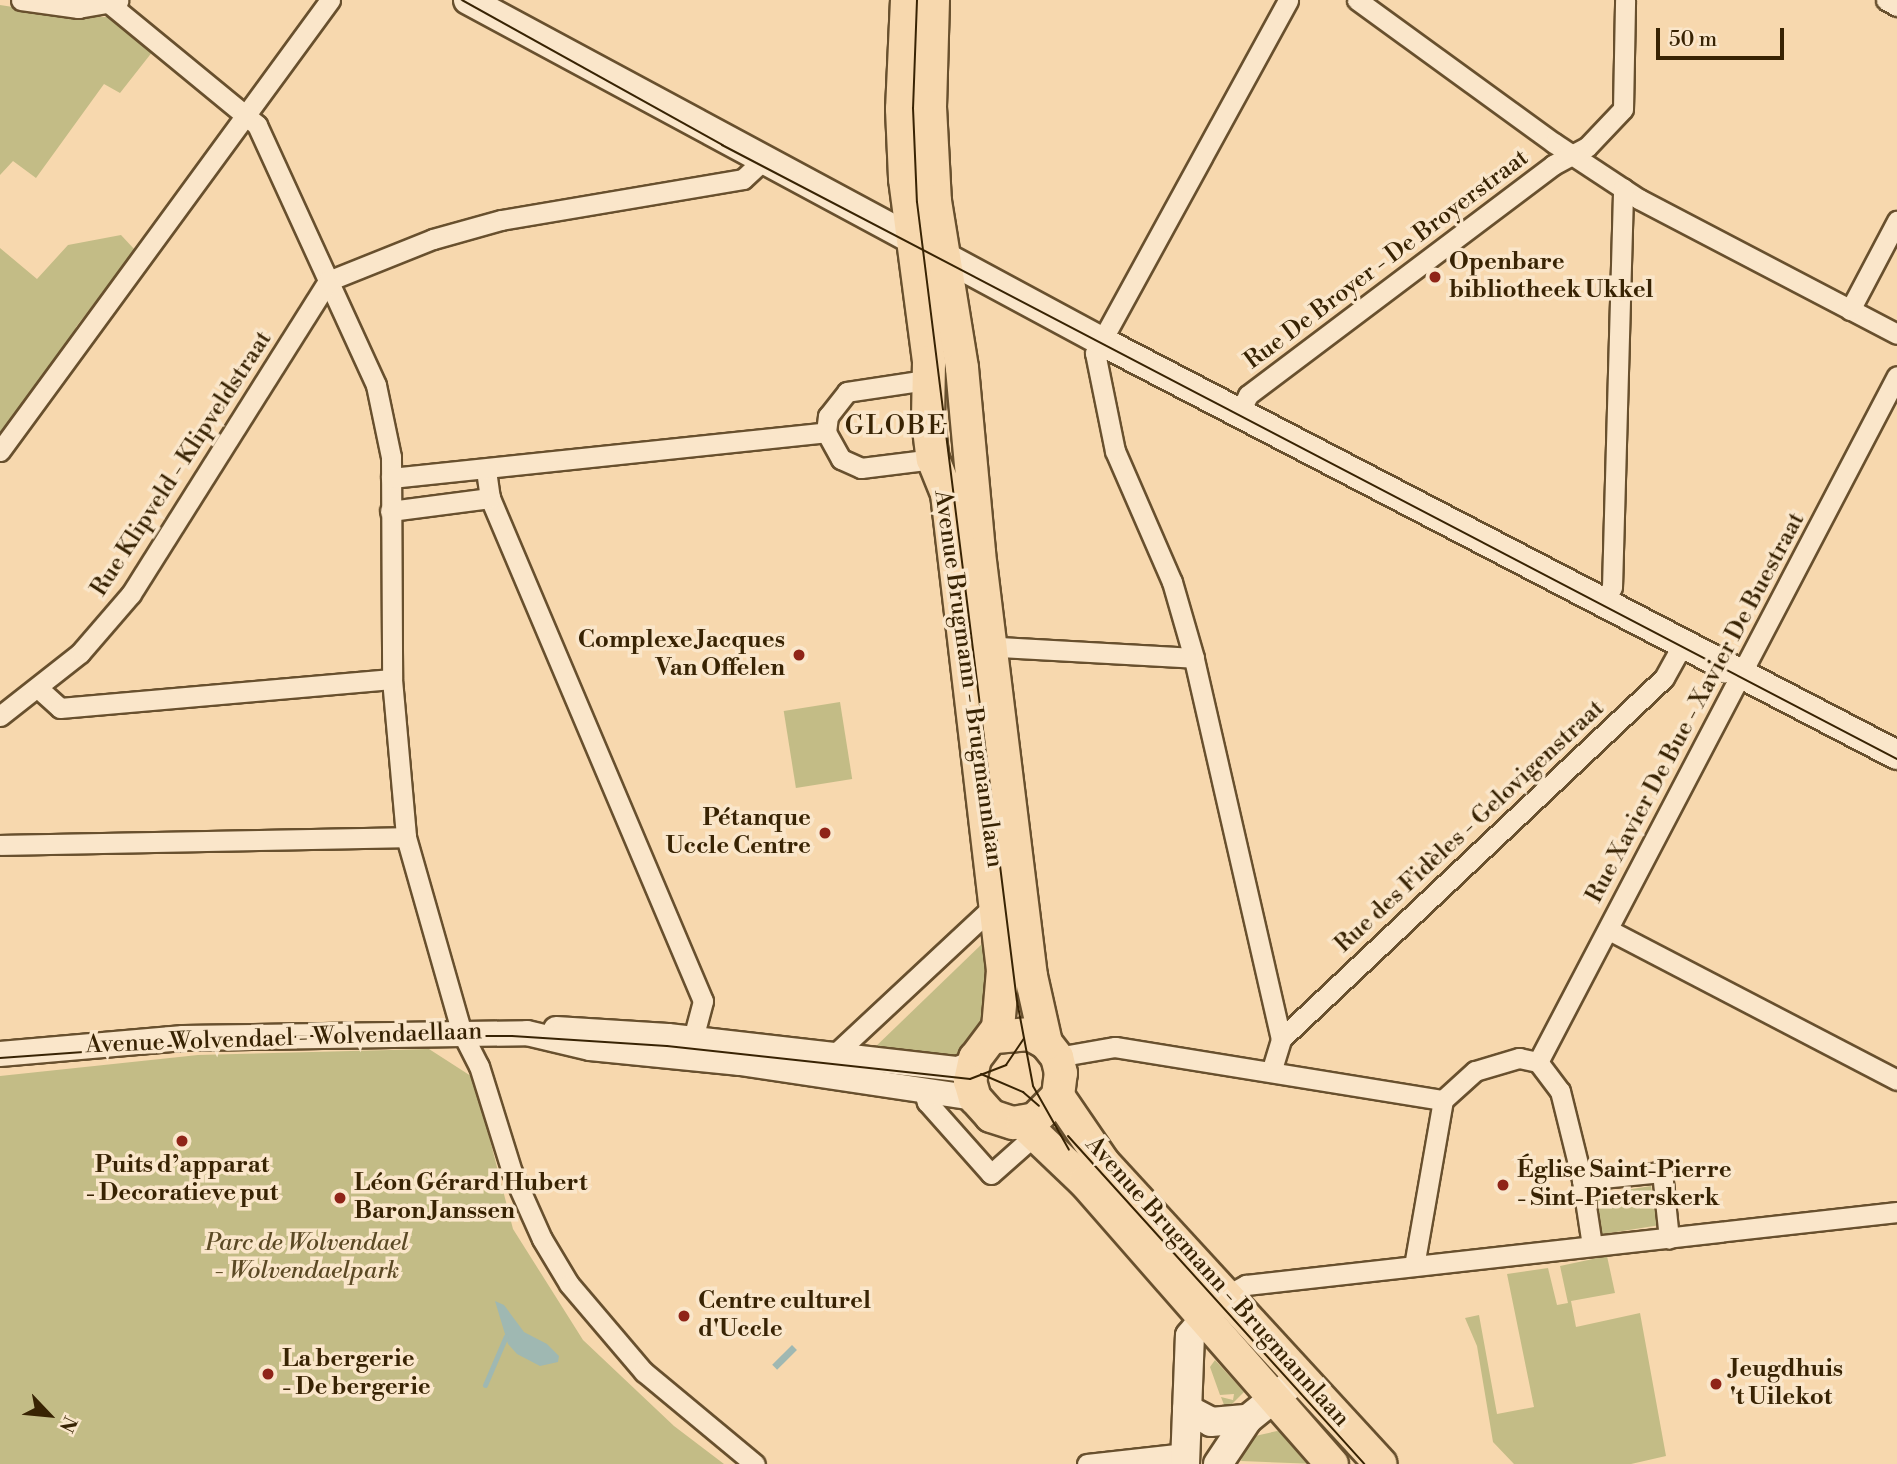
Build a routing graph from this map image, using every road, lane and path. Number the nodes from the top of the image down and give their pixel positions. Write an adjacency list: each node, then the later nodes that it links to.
1 (21, 0): 10 (street)
2 (330, 0): 12 (street)
3 (468, 0): 14 (main road)
4 (908, 0): 17 (main road, Avenue Brugmann - Brugmannlaan)
5 (933, 0): 18 (main road, Avenue Brugmann - Brugmannlaan)
6 (1288, 0): 22 (street)
7 (1357, 0): 13 (street)
8 (1625, 0): 13 (street, Rue De Broyer - De Broyerstraat)
9 (1886, 0): 11 (street)
10 (112, 2): 12 (street)
11 (1897, 6)
12 (245, 113): 19 (street); 27 (street)
13 (1572, 155): 15 (street); 25 (street, Rue De Broyer - De Broyerstraat)
14 (762, 161): 17 (main road); 19 (street)
15 (1623, 188): 20 (street); 33 (street)
16 (1897, 221): 20 (street)
17 (912, 240): 18 (main road); 24 (main road, Avenue Brugmann - Brugmannlaan)
18 (943, 256): 22 (main road); 35 (main road, Avenue Brugmann - Brugmannlaan)
19 (328, 281): 30 (street); 39 (street, Rue Klipveld - Klipveldstraat)
20 (1850, 310): 21 (street)
21 (1897, 334)
22 (1101, 341): 25 (main road); 36 (street)
23 (1897, 376): 37 (street, Rue Xavier De Bue - Xavier De Buestraat)
24 (926, 380): 26 (street); 28 (main road, Avenue Brugmann - Brugmannlaan)
25 (1240, 411): 33 (main road)
26 (826, 432): 28 (street); 29 (street)
27 (0, 451)
28 (933, 459): 35 (main road, Avenue Brugmann - Brugmannlaan)
29 (486, 470): 30 (street); 31 (street)
30 (390, 478): 32 (street)
31 (490, 498): 32 (street); 49 (street)
32 (390, 511): 38 (street)
33 (1604, 602): 34 (main road)
34 (1683, 644): 37 (main road); 48 (street, Rue des Fidèles - Gelovigenstraat)
35 (979, 646): 36 (street); 44 (main road, Avenue Brugmann - Brugmannlaan); 50 (main road, Avenue Brugmann - Brugmannlaan)
36 (1195, 658): 48 (street)
37 (1741, 674): 41 (main road); 45 (street, Rue Xavier De Bue - Xavier De Buestraat)
38 (392, 678): 39 (street); 42 (street)
39 (39, 689): 40 (street, Rue Klipveld - Klipveldstraat)
40 (0, 716)
41 (1897, 755)
42 (406, 837): 43 (street); 46 (street)
43 (0, 845)
44 (998, 902): 47 (main road, Avenue Brugmann - Brugmannlaan); 52 (street)
45 (1609, 930): 53 (street, Rue Xavier De Bue - Xavier De Buestraat); 56 (street)
46 (463, 1033): 49 (street, Avenue Wolvendael - Wolvendaellaan); 51 (street, Avenue Wolvendael - Wolvendaellaan); 73 (street)
47 (995, 1037): 50 (main road); 54 (main road)
48 (1280, 1039): 55 (street)
49 (690, 1047): 52 (street, Avenue Wolvendael - Wolvendaellaan); 57 (street, Avenue Wolvendael - Wolvendaellaan)
50 (1051, 1050): 55 (street); 58 (main road, Avenue Brugmann - Brugmannlaan)
51 (0, 1054)
52 (834, 1055): 54 (street, Avenue Wolvendael - Wolvendaellaan)
53 (1538, 1062): 60 (street); 62 (street)
54 (972, 1063): 59 (main road)
55 (1272, 1069): 60 (street)
56 (1897, 1080)
57 (923, 1090): 59 (street, Avenue Wolvendael - Wolvendaellaan); 61 (street)
58 (1058, 1096): 61 (main road); 67 (main road, Avenue Brugmann - Brugmannlaan)
59 (975, 1098): 61 (main road)
60 (1443, 1100): 66 (street)
61 (1029, 1128): 67 (main road, Avenue Brugmann - Brugmannlaan)
62 (1583, 1180): 64 (street); 65 (street)
63 (1897, 1212): 64 (street)
64 (1669, 1239): 65 (street)
65 (1592, 1245): 66 (street)
66 (1414, 1266): 67 (street)
67 (1216, 1306): 68 (main road, Avenue Brugmann - Brugmannlaan); 69 (main road, Avenue Brugmann - Brugmannlaan); 70 (main road)
68 (1300, 1377): 69 (main road); 77 (main road, Avenue Brugmann - Brugmannlaan)
69 (1275, 1399): 71 (main road); 76 (main road, Avenue Brugmann - Brugmannlaan)
70 (1186, 1409): 71 (main road); 72 (main road)
71 (1248, 1419): 75 (main road)
72 (1185, 1458): 74 (street)
73 (755, 1464)
74 (1087, 1464)
75 (1218, 1464)
76 (1332, 1464)
77 (1381, 1464)

